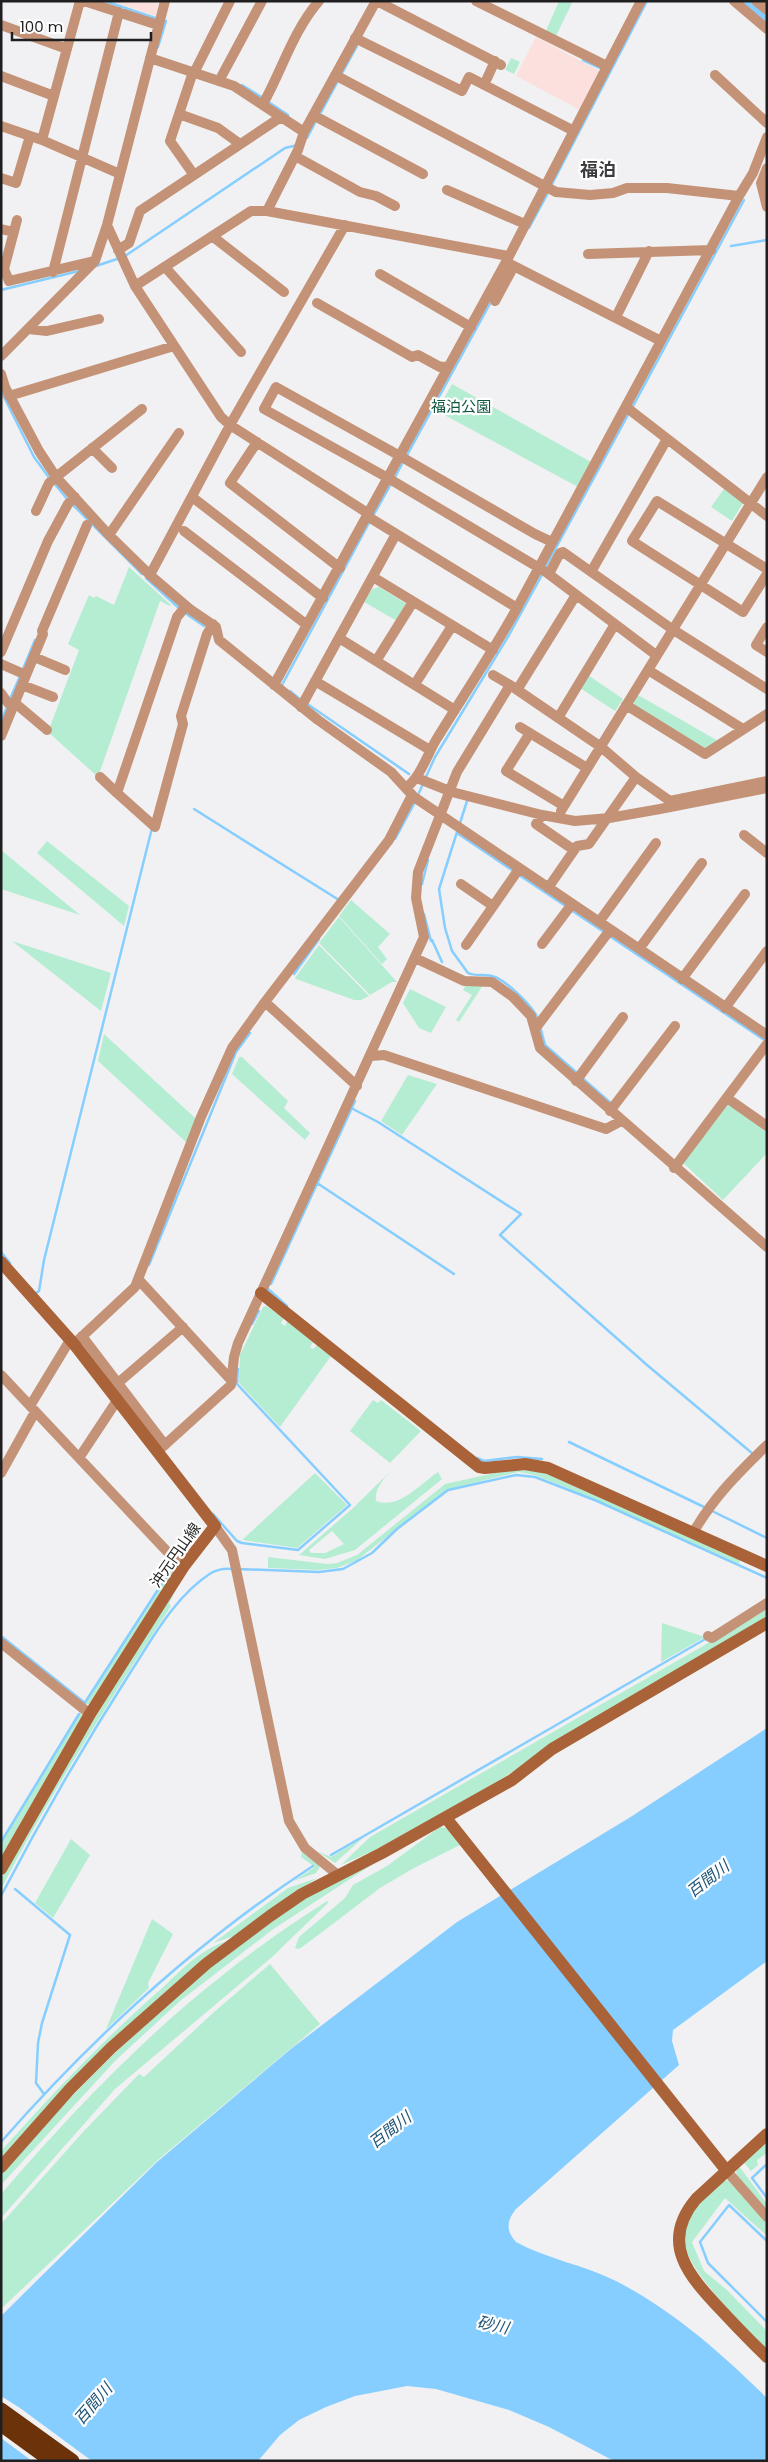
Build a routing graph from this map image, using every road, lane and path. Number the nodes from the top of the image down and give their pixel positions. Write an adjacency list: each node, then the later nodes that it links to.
1 (80, 1): 18 (street)
2 (84, 1): 13 (street)
3 (165, 1): 15 (street)
4 (230, 1): 21 (street)
5 (262, 1): 25 (street)
6 (319, 1): 28 (street)
7 (476, 1): 20 (street)
8 (641, 1): 20 (street)
9 (734, 1): 16 (street)
10 (756, 1): 12 (street)
11 (378, 2): 17 (street); 26 (street)
12 (767, 10)
13 (119, 12): 15 (street); 41 (street)
14 (1, 25): 18 (street)
15 (158, 25): 19 (street)
16 (767, 29)
17 (359, 39): 24 (street); 26 (street)
18 (67, 49): 27 (street)
19 (150, 58): 21 (street); 43 (street)
20 (607, 66): 34 (street)
21 (195, 70): 25 (street); 29 (street)
22 (715, 75): 32 (street)
23 (1, 76): 27 (street)
24 (338, 77): 31 (street); 47 (street)
25 (220, 78): 28 (street)
26 (484, 85): 34 (street)
27 (54, 96): 38 (street)
28 (264, 101): 30 (street)
29 (178, 114): 39 (street); 45 (street)
30 (281, 117): 35 (street); 39 (street)
31 (316, 117): 35 (street); 44 (street)
32 (767, 123)
33 (1, 126): 36 (street)
34 (574, 131): 47 (street)
35 (304, 132): 40 (street)
36 (30, 136): 38 (street); 46 (street)
37 (767, 137): 50 (street)
38 (42, 140): 41 (street)
39 (240, 144): 45 (street)
40 (298, 148): 51 (street); 53 (street)
41 (81, 157): 43 (street); 68 (street)
42 (767, 169): 48 (street)
43 (120, 174): 56 (street)
44 (423, 174)
45 (194, 175): 64 (street)
46 (1, 178)
47 (548, 188): 50 (street); 55 (street)
48 (761, 188): 50 (street); 52 (street)
49 (447, 190): 55 (street)
50 (742, 191): 61 (street)
51 (395, 206)
52 (767, 207)
53 (267, 211): 57 (street); 60 (street)
54 (17, 220): 59 (street)
55 (525, 224): 66 (street)
56 (107, 225): 64 (street); 65 (street)
57 (345, 225): 66 (street); 87 (street)
58 (1, 229): 59 (street)
59 (14, 232): 68 (street)
60 (212, 236): 67 (street); 71 (street)
61 (711, 250): 62 (street); 78 (street)
62 (649, 251): 63 (street); 74 (street)
63 (588, 254)
64 (120, 255): 70 (street)
65 (95, 261): 68 (street); 77 (street)
66 (510, 263): 72 (street); 74 (street); 76 (street)
67 (165, 267): 70 (street); 80 (street)
68 (53, 272)
69 (380, 274): 76 (street)
70 (135, 286): 79 (street)
71 (284, 292)
72 (495, 301)
73 (317, 303): 82 (street)
74 (616, 317): 78 (street)
75 (98, 319): 77 (street)
76 (471, 327): 82 (street)
77 (28, 329): 81 (street)
78 (661, 341): 86 (street)
79 (174, 346): 84 (street); 87 (street)
80 (241, 352)
81 (1, 356)
82 (449, 366): 92 (street)
83 (1, 374): 84 (street)
84 (10, 396): 94 (street)
85 (142, 409): 91 (street)
86 (629, 409): 89 (street); 107 (street)
87 (230, 425): 90 (street); 114 (street)
88 (179, 433): 106 (street)
89 (667, 438): 99 (street); 112 (street)
90 (257, 442): 102 (street); 109 (street)
91 (92, 448): 93 (street); 94 (street)
92 (404, 458): 96 (street); 96 (street); 107 (street)
93 (112, 468)
94 (53, 479): 97 (street); 100 (street)
95 (766, 479): 99 (street)
96 (391, 480): 102 (street); 111 (street)
97 (72, 500): 106 (street); 130 (street)
98 (196, 500): 118 (street)
99 (750, 505): 101 (street); 108 (street)
100 (36, 511)
101 (767, 516)
102 (370, 517): 105 (street); 109 (street)
103 (87, 526): 133 (street)
104 (184, 531): 124 (street)
105 (396, 534): 115 (street); 120 (street)
106 (110, 535): 114 (street)
107 (552, 542): 111 (street)
108 (725, 544): 110 (street); 116 (street); 116 (street)
109 (340, 568): 118 (street)
110 (767, 569)
111 (544, 571): 112 (street); 117 (street); 120 (street)
112 (592, 572): 127 (street)
113 (767, 574): 116 (street)
114 (150, 575): 121 (street)
115 (373, 577): 119 (street); 128 (street)
116 (700, 584): 127 (street)
117 (576, 594): 123 (street); 143 (street)
118 (322, 598): 124 (street)
119 (412, 602): 125 (street); 134 (street)
120 (517, 608): 129 (street)
121 (183, 610): 122 (street); 167 (street)
122 (213, 624): 141 (street); 167 (street)
123 (615, 624): 132 (street); 152 (street)
124 (308, 625): 141 (street)
125 (452, 626): 129 (street); 142 (street)
126 (767, 627): 131 (street)
127 (672, 630): 132 (street); 144 (street)
128 (339, 638): 134 (street); 140 (street)
129 (493, 650): 150 (street)
130 (1, 652)
131 (767, 652)
132 (656, 655): 137 (street)
133 (34, 656): 136 (street); 139 (street)
134 (376, 661): 142 (street)
135 (1, 664): 139 (street)
136 (65, 670)
137 (648, 670): 149 (street); 154 (street)
138 (493, 675): 143 (street)
139 (22, 677): 146 (street); 148 (street)
140 (315, 681): 147 (street); 159 (street)
141 (276, 682): 147 (street)
142 (415, 684): 150 (street)
143 (513, 688): 152 (street); 166 (street)
144 (767, 689)
145 (1, 693): 148 (street)
146 (53, 697)
147 (303, 703): 168 (street)
148 (12, 704): 155 (street); 157 (street)
149 (626, 706): 154 (street); 158 (street)
150 (455, 710): 159 (street)
151 (767, 714): 154 (street)
152 (558, 718): 158 (street)
153 (520, 727): 156 (street)
154 (743, 729)
155 (47, 730)
156 (530, 733): 160 (street); 160 (street)
157 (1, 736)
158 (601, 747): 160 (street); 161 (street)
159 (430, 750): 163 (street)
160 (586, 768)
161 (636, 777): 164 (street); 171 (street)
162 (100, 778): 167 (street)
163 (421, 781): 166 (street); 168 (street)
164 (767, 781)
165 (767, 788): 171 (street)
166 (450, 791): 169 (street); 170 (street)
167 (117, 793)
168 (413, 795): 169 (street); 191 (street)
169 (440, 814): 177 (street); 189 (street)
170 (542, 815): 171 (street); 174 (street)
171 (609, 818): 174 (street)
172 (744, 835): 175 (street)
173 (656, 843): 183 (street)
174 (574, 850): 179 (street)
175 (767, 853)
176 (702, 863): 187 (street)
177 (517, 871): 179 (street); 181 (street)
178 (461, 884): 181 (street)
179 (548, 888): 182 (street)
180 (745, 894): 190 (street)
181 (493, 906): 186 (street)
182 (569, 907): 183 (street); 185 (street)
183 (599, 922): 184 (street)
184 (608, 933): 187 (street); 194 (street)
185 (542, 944)
186 (466, 945)
187 (639, 949): 190 (street)
188 (767, 951): 192 (street)
189 (415, 958): 194 (street); 198 (street)
190 (682, 979): 192 (street)
191 (265, 1002): 200 (street); 208 (street)
192 (725, 1008): 196 (street)
193 (623, 1017): 199 (street)
194 (538, 1026): 199 (street)
195 (675, 1026): 202 (street)
196 (767, 1036)
197 (767, 1044): 201 (street)
198 (371, 1056): 200 (street); 203 (street)
199 (579, 1078): 202 (street)
200 (357, 1086): 209 (street)
201 (727, 1098): 204 (street); 205 (street)
202 (612, 1108): 203 (street)
203 (621, 1120): 205 (street)
204 (767, 1126)
205 (677, 1165): 206 (street)
206 (767, 1247)
207 (2, 1265): 211 (street, 沖元円山線)
208 (138, 1279): 210 (street); 211 (street)
209 (261, 1293): 213 (street); 222 (street)
210 (183, 1327): 213 (street); 214 (street)
211 (75, 1340): 214 (street); 215 (street, 沖元円山線); 216 (street)
212 (1, 1375): 216 (street)
213 (232, 1381): 217 (street)
214 (118, 1383): 217 (street)
215 (118, 1399): 217 (street, 沖元円山線); 219 (street)
216 (32, 1405): 219 (street); 220 (street)
217 (162, 1448): 221 (street, 沖元円山線)
218 (765, 1450): 222 (street)
219 (80, 1456): 223 (street)
220 (1, 1473)
221 (216, 1526): 223 (street, 沖元円山線); 232 (street)
222 (693, 1533): 224 (street)
223 (184, 1566): 229 (street, 沖元円山線)
224 (767, 1566)
225 (767, 1603): 227 (street)
226 (767, 1623): 230 (street)
227 (709, 1636)
228 (1, 1643): 229 (street)
229 (90, 1714): 231 (street, 沖元円山線)
230 (446, 1818): 232 (street); 235 (street)
231 (2, 1865)
232 (338, 1875): 234 (street)
233 (767, 2134): 235 (street)
234 (1, 2167)
235 (726, 2170): 236 (street); 237 (street)
236 (767, 2217)
237 (767, 2358)
238 (1, 2410): 241 (highway)
239 (1, 2424): 240 (highway)
240 (52, 2461)
241 (72, 2461)

